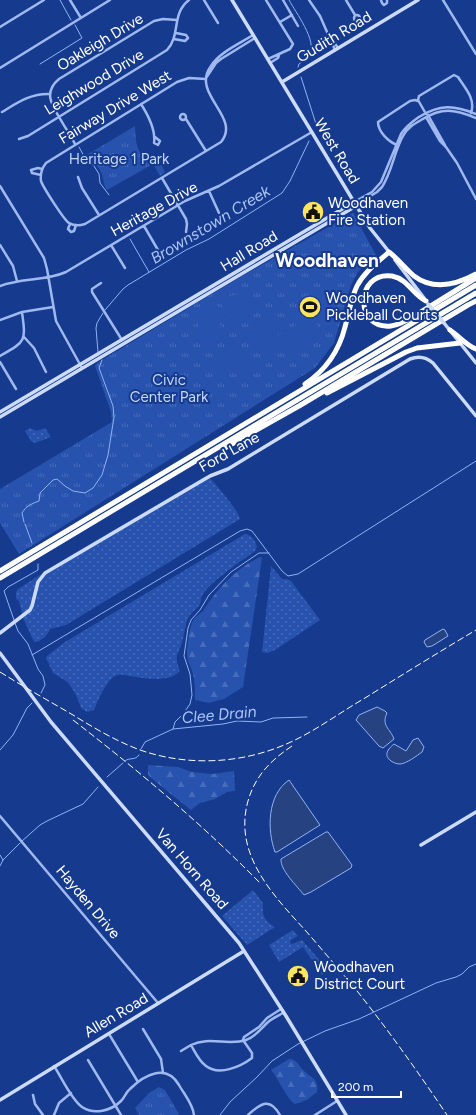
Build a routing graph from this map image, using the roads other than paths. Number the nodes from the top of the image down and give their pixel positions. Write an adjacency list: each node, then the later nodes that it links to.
1 (44, 0): 22 (street)
2 (70, 0): 17 (street)
3 (110, 0): 17 (street)
4 (190, 0): 18 (street, Leighwood Drive)
5 (204, 0): 20 (street)
6 (232, 0): 24 (main road, West Road)
7 (266, 0): 19 (street)
8 (283, 0): 15 (street)
9 (309, 0): 26 (street)
10 (346, 0): 16 (street)
11 (381, 0): 12 (street)
12 (387, 0)
13 (418, 0): 26 (main road, Gudith Road)
14 (444, 0): 27 (street)
15 (292, 15): 19 (street); 21 (street)
16 (355, 15)
17 (81, 18): 29 (street)
18 (177, 20): 23 (street, Leighwood Drive); 32 (street, Oakleigh Drive)
19 (280, 22): 28 (street)
20 (218, 23)
21 (298, 26)
22 (0, 27)
23 (176, 33): 25 (street, Leighwood Drive); 25 (street, Leighwood Drive)
24 (254, 36): 28 (main road, West Road); 30 (street)
25 (174, 39): 39 (street, Leighwood Drive)
26 (337, 49): 31 (main road, Gudith Road)
27 (476, 54)
28 (269, 61): 31 (main road, West Road)
29 (0, 68)
30 (206, 79): 34 (street, Fairway Drive West); 47 (street)
31 (282, 82): 42 (main road, West Road)
32 (50, 94): 35 (street); 39 (street)
33 (418, 102): 36 (street); 38 (street); 46 (street)
34 (141, 104): 43 (street); 45 (street, Fairway Drive West)
35 (1, 113)
36 (471, 114): 37 (street, Hall Road); 38 (street, Hall Road); 40 (street, Hall Road)
37 (476, 114)
38 (427, 115): 46 (street, Hall Road); 54 (street)
39 (58, 117): 44 (street, Leighwood Drive); 45 (street)
40 (476, 118)
41 (186, 119): 47 (street)
42 (312, 132): 53 (street, Heritage Drive); 55 (main road, West Road)
43 (155, 137)
44 (19, 139)
45 (75, 144): 48 (street, Fairway Drive West)
46 (398, 145): 55 (street, Hall Road)
47 (206, 151): 51 (street)
48 (42, 169): 49 (street); 49 (street, Fairway Drive West)
49 (41, 175): 58 (street)
50 (78, 177): 58 (street)
51 (162, 178): 56 (street); 58 (street)
52 (0, 186): 67 (street)
53 (209, 191): 56 (street, Heritage Drive); 57 (street)
54 (476, 199)
55 (355, 204): 64 (main road, West Road); 81 (main road, Hall Road)
56 (178, 205): 59 (street, Heritage Drive); 60 (street)
57 (219, 213)
58 (99, 215)
59 (144, 226): 62 (street, Heritage Drive); 63 (street)
60 (186, 232)
61 (0, 245): 69 (street)
62 (111, 245): 65 (street); 67 (street, Heritage Drive)
63 (158, 250)
64 (389, 252): 66 (highway); 75 (main road, West Road); 90 (highway)
65 (125, 268)
66 (476, 274)
67 (48, 276): 69 (street, Heritage Drive); 76 (street)
68 (476, 278): 75 (highway)
69 (17, 281): 72 (street, Heritage Drive)
70 (101, 283): 81 (street)
71 (476, 285): 90 (highway)
72 (0, 286)
73 (476, 293): 96 (highway)
74 (476, 301): 91 (highway)
75 (427, 302): 79 (main road, West Road, bridge)
76 (53, 307): 77 (street); 87 (street)
77 (22, 312): 78 (street); 80 (street)
78 (0, 320)
79 (450, 330): 82 (main road, West Road); 83 (highway)
80 (24, 338): 84 (street); 88 (street)
81 (123, 342): 87 (main road, Hall Road)
82 (460, 343): 86 (main road, West Road); 91 (highway)
83 (476, 349)
84 (0, 356)
85 (0, 362): 89 (street)
86 (476, 363)
87 (82, 367): 92 (main road, Hall Road)
88 (46, 372)
89 (16, 389)
90 (277, 404): 97 (highway)
91 (299, 406): 96 (highway)
92 (10, 409): 93 (main road, Hall Road); 95 (main road, Hall Road)
93 (0, 412)
94 (476, 416): 99 (main road, Ford Lane)
95 (0, 417)
96 (195, 462): 98 (highway)
97 (0, 571)
98 (0, 578)
99 (0, 633)
100 (0, 653): 104 (main road, Van Horn Road)
101 (476, 812): 103 (main road)
102 (0, 816): 105 (street, Hayden Drive)
103 (421, 845)
104 (244, 951): 105 (main road, Allen Road); 106 (main road, Van Horn Road)
105 (158, 1003): 109 (main road, Allen Road)
106 (281, 1009): 107 (main road, Van Horn Road); 110 (street)
107 (283, 1013): 110 (street); 120 (main road, Van Horn Road)
108 (143, 1029): 115 (street)
109 (109, 1034): 114 (main road, Allen Road); 116 (street)
110 (243, 1040): 111 (street); 111 (street)
111 (192, 1045): 112 (street)
112 (181, 1052)
113 (88, 1060): 121 (street)
114 (54, 1066): 117 (street); 119 (main road, Allen Road)
115 (163, 1073): 116 (street); 125 (street)
116 (138, 1082): 121 (street)
117 (71, 1093): 121 (street); 123 (street)
118 (33, 1095): 122 (street)
119 (0, 1100)
120 (337, 1101): 128 (street); 129 (main road, Van Horn Road)
121 (115, 1105): 124 (street)
122 (43, 1115)
123 (54, 1115)
124 (121, 1115)
125 (194, 1115)
126 (248, 1115): 127 (street)
127 (280, 1115)
128 (315, 1115)
129 (346, 1115)

